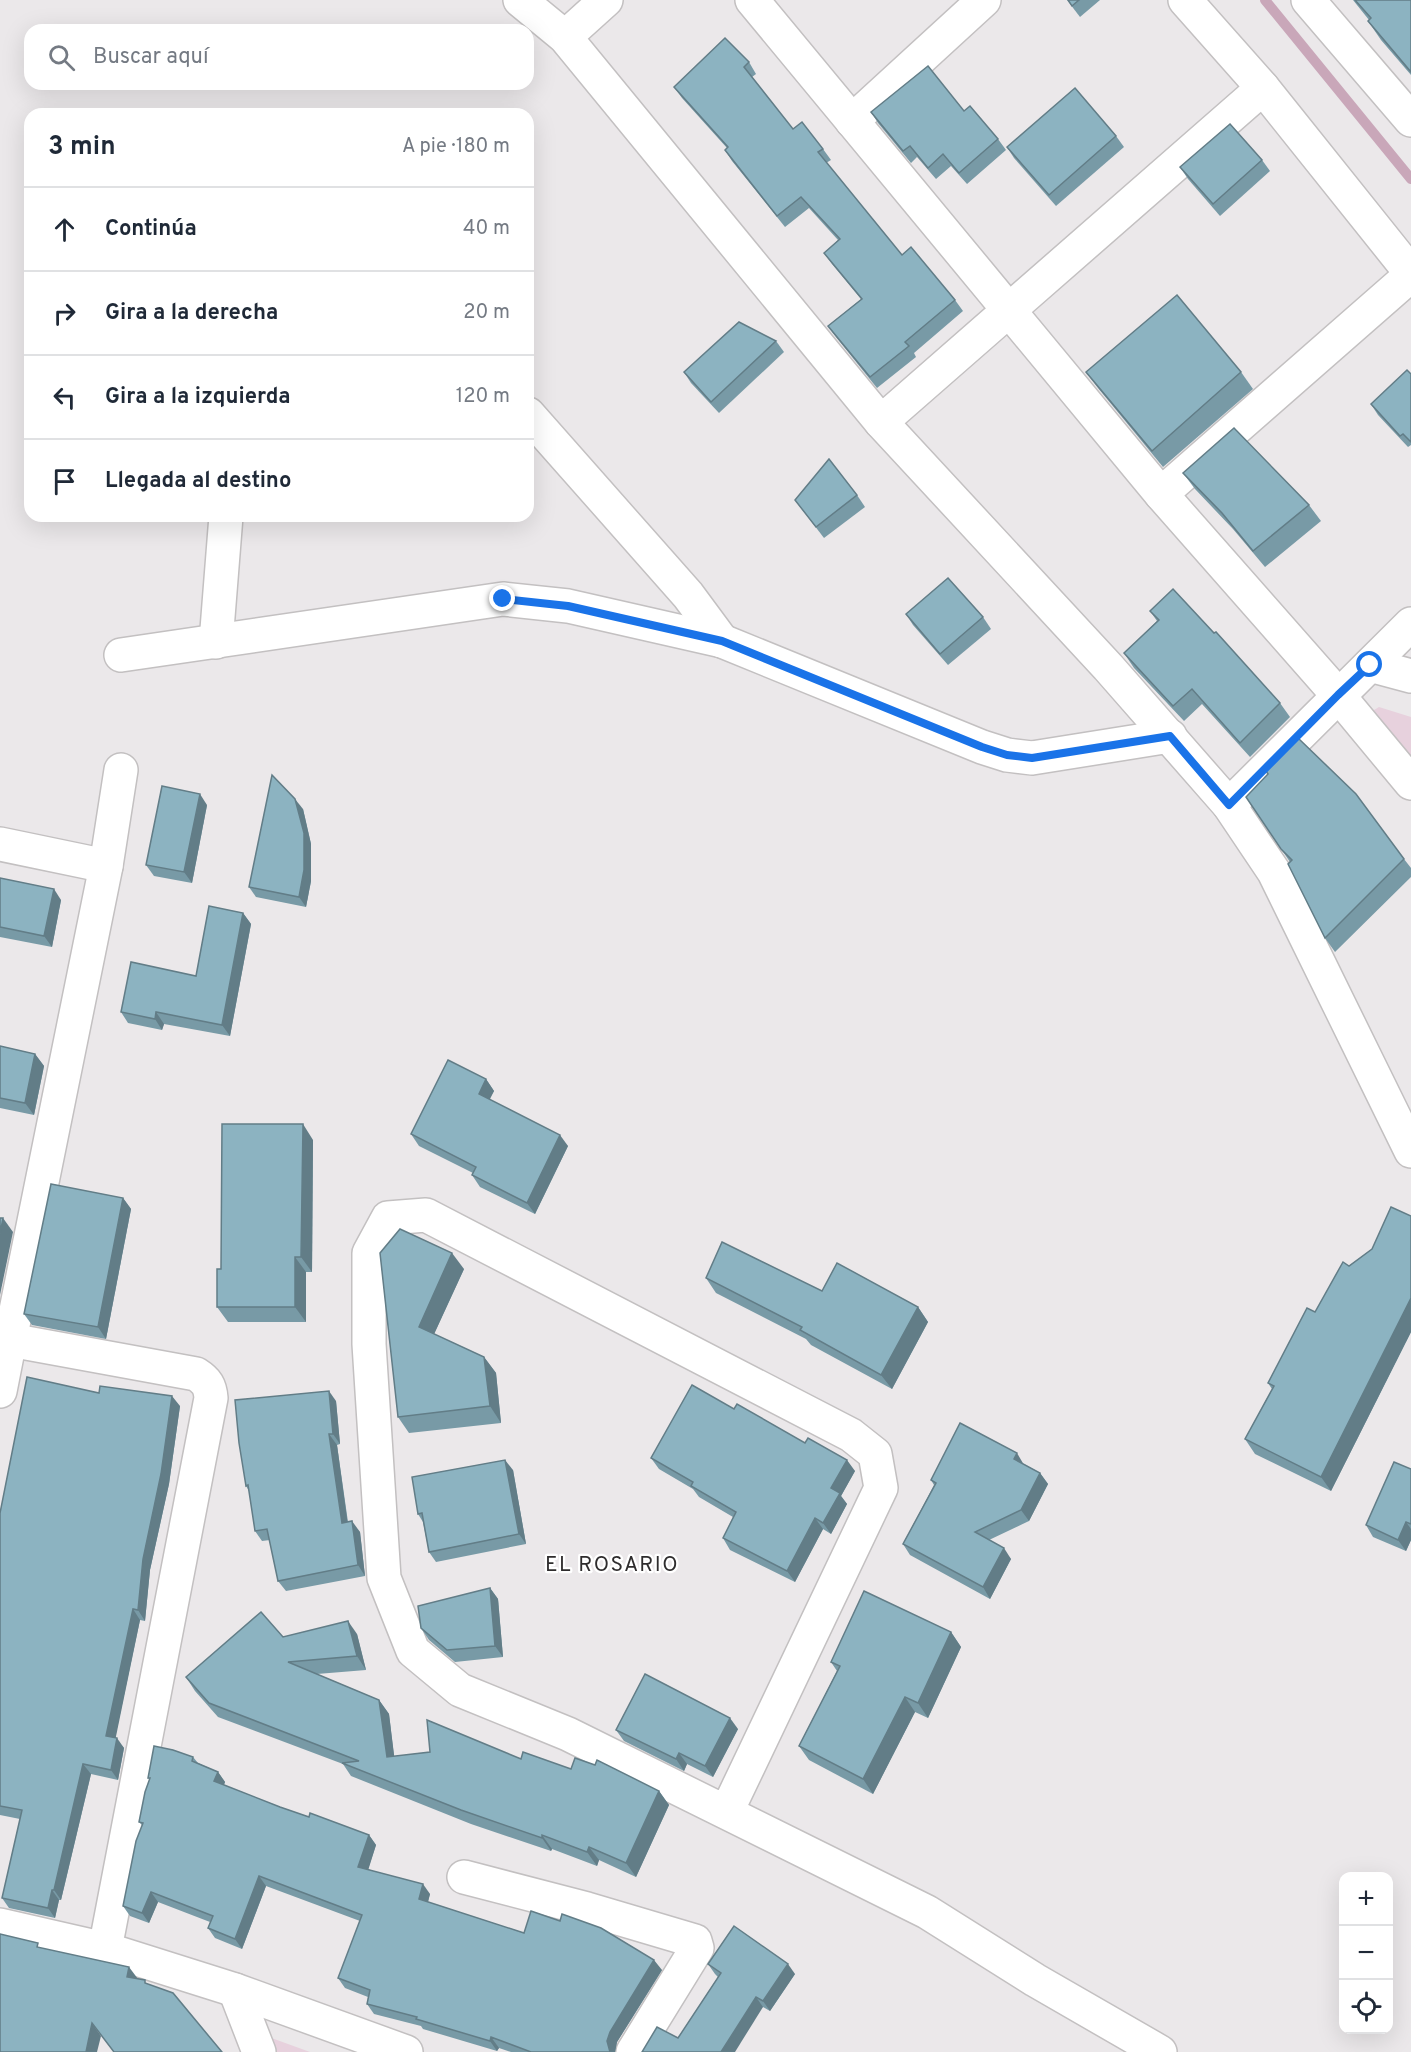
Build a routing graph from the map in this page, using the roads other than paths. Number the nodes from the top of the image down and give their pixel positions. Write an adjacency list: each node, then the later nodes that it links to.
1 (520, 0): 7 (street)
2 (606, 0): 7 (street)
3 (752, 0): 10 (street)
4 (984, 0): 10 (street)
5 (1185, 0): 8 (street)
6 (1308, 0): 9 (street)
7 (565, 37): 14 (street)
8 (1263, 88): 11 (street); 12 (street)
9 (1411, 120)
10 (852, 121): 12 (street)
11 (1411, 274): 15 (street)
12 (1008, 310): 14 (street); 15 (street)
13 (534, 421): 18 (street)
14 (881, 422): 24 (street)
15 (1161, 494): 23 (street)
16 (226, 522): 19 (street)
17 (1411, 624): 21 (street)
18 (722, 641): 19 (street); 24 (street)
19 (216, 642): 20 (street)
20 (121, 655)
21 (1370, 665): 22 (street); 23 (street)
22 (1411, 676)
23 (1338, 695): 26 (street); 27 (street)
24 (1170, 736): 27 (street)
25 (121, 770): 29 (street)
26 (1411, 783)
27 (1229, 805): 30 (street)
28 (0, 844): 29 (street)
29 (106, 866): 31 (street)
30 (1411, 1151)
31 (10, 1340): 32 (street); 36 (street)
32 (0, 1391)
33 (727, 1811): 33 (street); 41 (street)
34 (464, 1877): 40 (street)
35 (0, 1925): 36 (street)
36 (105, 1949): 37 (street)
37 (235, 1990): 38 (street); 39 (street)
38 (390, 2049)
39 (259, 2052)
40 (633, 2052)
41 (1160, 2052)

